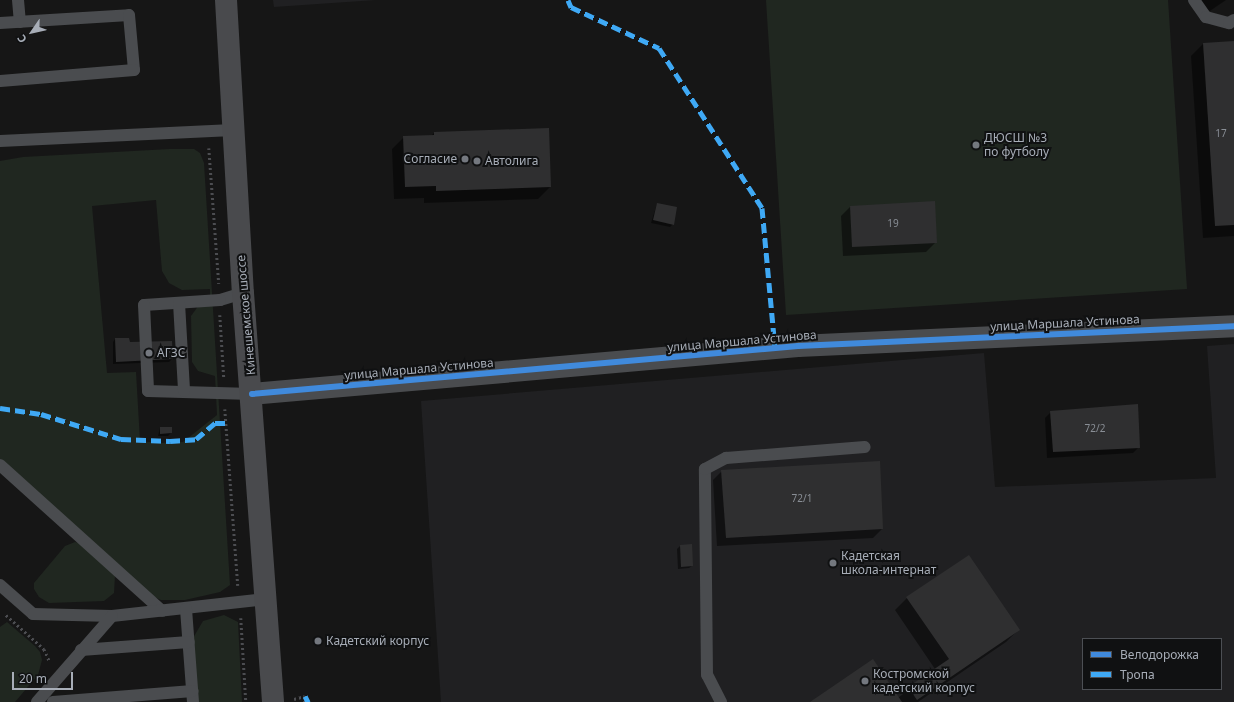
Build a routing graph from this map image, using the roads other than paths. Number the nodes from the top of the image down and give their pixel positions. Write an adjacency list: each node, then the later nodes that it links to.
1 (18, 0): 5 (lane)
2 (226, 0): 8 (main road, Кинешемское шоссе)
3 (1194, 0): 4 (lane)
4 (1234, 20)
5 (20, 22): 6 (lane); 7 (lane)
6 (0, 23)
7 (0, 81)
8 (233, 130): 9 (lane); 10 (main road, Кинешемское шоссе)
9 (0, 141)
10 (243, 293): 11 (lane); 14 (main road, Кинешемское шоссе)
11 (179, 303): 13 (lane); 13 (lane)
12 (1234, 326): 14 (street, улица Маршала Устинова)
13 (184, 391): 14 (lane)
14 (252, 394): 18 (main road, Кинешемское шоссе)
15 (865, 447): 28 (lane)
16 (0, 465): 20 (lane)
17 (0, 585): 21 (lane)
18 (266, 599): 19 (lane); 25 (main road, Кинешемское шоссе)
19 (186, 609): 20 (lane); 22 (lane)
20 (162, 611): 21 (lane)
21 (112, 616): 23 (lane)
22 (189, 642): 23 (lane); 24 (lane)
23 (82, 650): 26 (lane)
24 (193, 697): 27 (lane)
25 (283, 701)
26 (37, 702)
27 (53, 702)
28 (721, 702)

